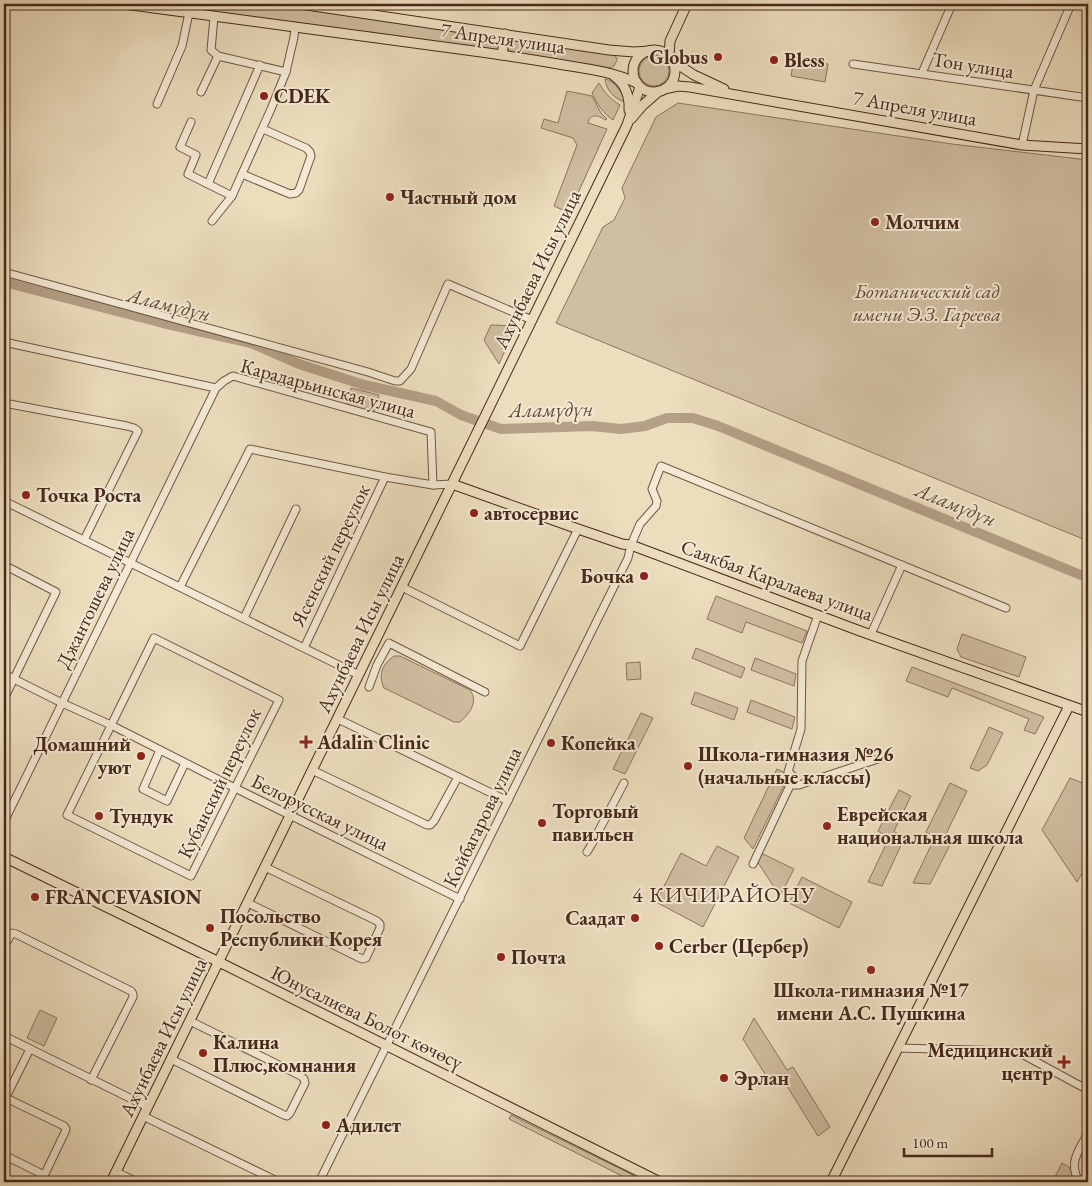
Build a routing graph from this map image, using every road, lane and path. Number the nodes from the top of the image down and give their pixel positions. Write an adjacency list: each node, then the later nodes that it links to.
1 (124, 4): 6 (main road, 7 Апреля улица)
2 (300, 4): 9 (main road, 7 Апреля улица)
3 (687, 4): 10 (main road)
4 (952, 4): 19 (street)
5 (1071, 4): 22 (street)
6 (189, 13): 7 (main road, 7 Апреля улица); 26 (street)
7 (214, 17): 8 (main road, 7 Апреля улица); 13 (street)
8 (295, 27): 12 (main road, 7 Апреля улица); 17 (street)
9 (505, 34): 11 (main road, 7 Апреля улица); 12 (main road)
10 (673, 34): 11 (main road); 14 (main road)
11 (652, 51): 14 (main road); 20 (main road)
12 (502, 55): 18 (main road, 7 Апреля улица)
13 (218, 56): 16 (street); 23 (street)
14 (670, 58): 21 (main road); 24 (main road, 7 Апреля улица)
15 (853, 64): 19 (street, Тон улица)
16 (260, 65): 17 (street); 33 (street)
17 (286, 72): 29 (street)
18 (610, 73): 20 (main road, 7 Апреля улица); 28 (main road)
19 (922, 73): 22 (street, Тон улица)
20 (638, 85): 21 (main road); 28 (main road, Ахунбаева Исы улица)
21 (662, 90): 24 (main road, 7 Апреля улица); 28 (main road, Ахунбаева Исы улица)
22 (1034, 90): 25 (street, Тон улица); 30 (street)
23 (201, 92)
24 (736, 94): 30 (main road, 7 Апреля улица)
25 (1088, 98)
26 (157, 104)
27 (191, 122): 33 (street)
28 (627, 125): 37 (main road, Ахунбаева Исы улица)
29 (263, 129): 32 (street); 32 (street)
30 (1022, 145): 31 (main road, 7 Апреля улица)
31 (1088, 149)
32 (242, 174): 34 (street)
33 (208, 184): 34 (street)
34 (232, 196): 35 (street)
35 (212, 220)
36 (4, 272): 37 (street)
37 (532, 320): 42 (main road, Ахунбаева Исы улица)
38 (4, 342): 39 (street, Карадарьинская улица)
39 (216, 388): 43 (street, Карадарьинская улица); 49 (street, Джантошева улица)
40 (4, 403): 47 (street)
41 (386, 477): 43 (street, Ясенский переулок); 52 (street, Ясенский переулок); 58 (street, Ясенский переулок)
42 (452, 484): 43 (street); 46 (main road, Саякбая Каралаева улица); 53 (main road, Ахунбаева Исы улица)
43 (433, 485)
44 (4, 501): 47 (street)
45 (296, 510): 56 (street)
46 (578, 530): 48 (main road, Саякбая Каралаева улица); 53 (street)
47 (84, 540): 49 (street)
48 (631, 544): 51 (street, Койбагарова улица); 55 (main road, Саякбая Каралаева улица); 78 (street, Койбагарова улица)
49 (131, 563): 52 (street); 65 (street, Джантошева улица)
50 (4, 565): 61 (street)
51 (902, 565): 54 (street); 57 (street)
52 (180, 587): 56 (street)
53 (402, 587): 60 (main road, Ахунбаева Исы улица)
54 (1006, 608)
55 (818, 615): 57 (main road, Саякбая Каралаева улица); 76 (street)
56 (244, 618): 58 (street)
57 (871, 634): 66 (main road, Саякбая Каралаева улица)
58 (304, 648): 60 (street)
59 (4, 674): 61 (street, Белорусская улица)
60 (359, 675): 68 (main road, Ахунбаева Исы улица)
61 (13, 679): 64 (street); 65 (street, Белорусская улица)
62 (369, 687): 63 (street)
63 (485, 692)
64 (4, 699)
65 (62, 703): 69 (street, Белорусская улица); 80 (street, Джантошева улица)
66 (1069, 706): 67 (main road, Саякбая Каралаева улица); 94 (main road)
67 (1088, 712)
68 (338, 719): 73 (main road, Ахунбаева Исы улица); 74 (street)
69 (111, 725): 70 (street, Белорусская улица); 77 (street, Кубанский переулок); 77 (street, Кубанский переулок)
70 (160, 750): 72 (street, Белорусская улица); 72 (street)
71 (887, 756): 76 (street)
72 (185, 763): 77 (street, Белорусская улица)
73 (312, 770): 74 (street); 79 (main road, Ахунбаева Исы улица)
74 (458, 777): 78 (street)
75 (624, 783): 81 (street)
76 (791, 785): 85 (street)
77 (235, 788): 79 (street, Белорусская улица)
78 (508, 801): 87 (street, Койбагарова улица)
79 (290, 815): 86 (main road, Ахунбаева Исы улица); 87 (street, Белорусская улица)
80 (4, 822)
81 (597, 834)
82 (593, 842): 83 (street)
83 (587, 852)
84 (4, 857): 90 (main road, Юнусалиева Болот көчөсү)
85 (753, 864)
86 (265, 867): 88 (main road, Ахунбаева Исы улица); 88 (street)
87 (460, 898): 93 (street, Койбагарова улица)
88 (248, 903): 90 (main road, Ахунбаева Исы улица)
89 (4, 947): 97 (street)
90 (219, 962): 91 (main road, Ахунбаева Исы улица); 93 (main road, Юнусалиева Болот көчөсү)
91 (190, 1021): 96 (main road, Ахунбаева Исы улица); 96 (street)
92 (4, 1036): 95 (street)
93 (387, 1046): 110 (street, Койбагарова улица); 111 (main road, Юнусалиева Болот көчөсү)
94 (898, 1048): 98 (street); 112 (main road)
95 (30, 1049): 97 (street); 99 (street)
96 (171, 1059): 100 (main road, Ахунбаева Исы улица)
97 (91, 1080): 100 (street)
98 (1088, 1090)
99 (4, 1099): 105 (street)
100 (148, 1107): 101 (main road, Ахунбаева Исы улица)
101 (143, 1116): 104 (main road, Ахунбаева Исы улица); 109 (street)
102 (1088, 1132): 113 (street)
103 (4, 1155): 105 (street)
104 (116, 1172): 107 (main road, Ахунбаева Исы улица); 108 (street)
105 (44, 1175): 106 (street)
106 (41, 1182)
107 (111, 1182)
108 (137, 1182)
109 (279, 1182)
110 (319, 1182)
111 (660, 1182)
112 (831, 1182)
113 (1079, 1182)

